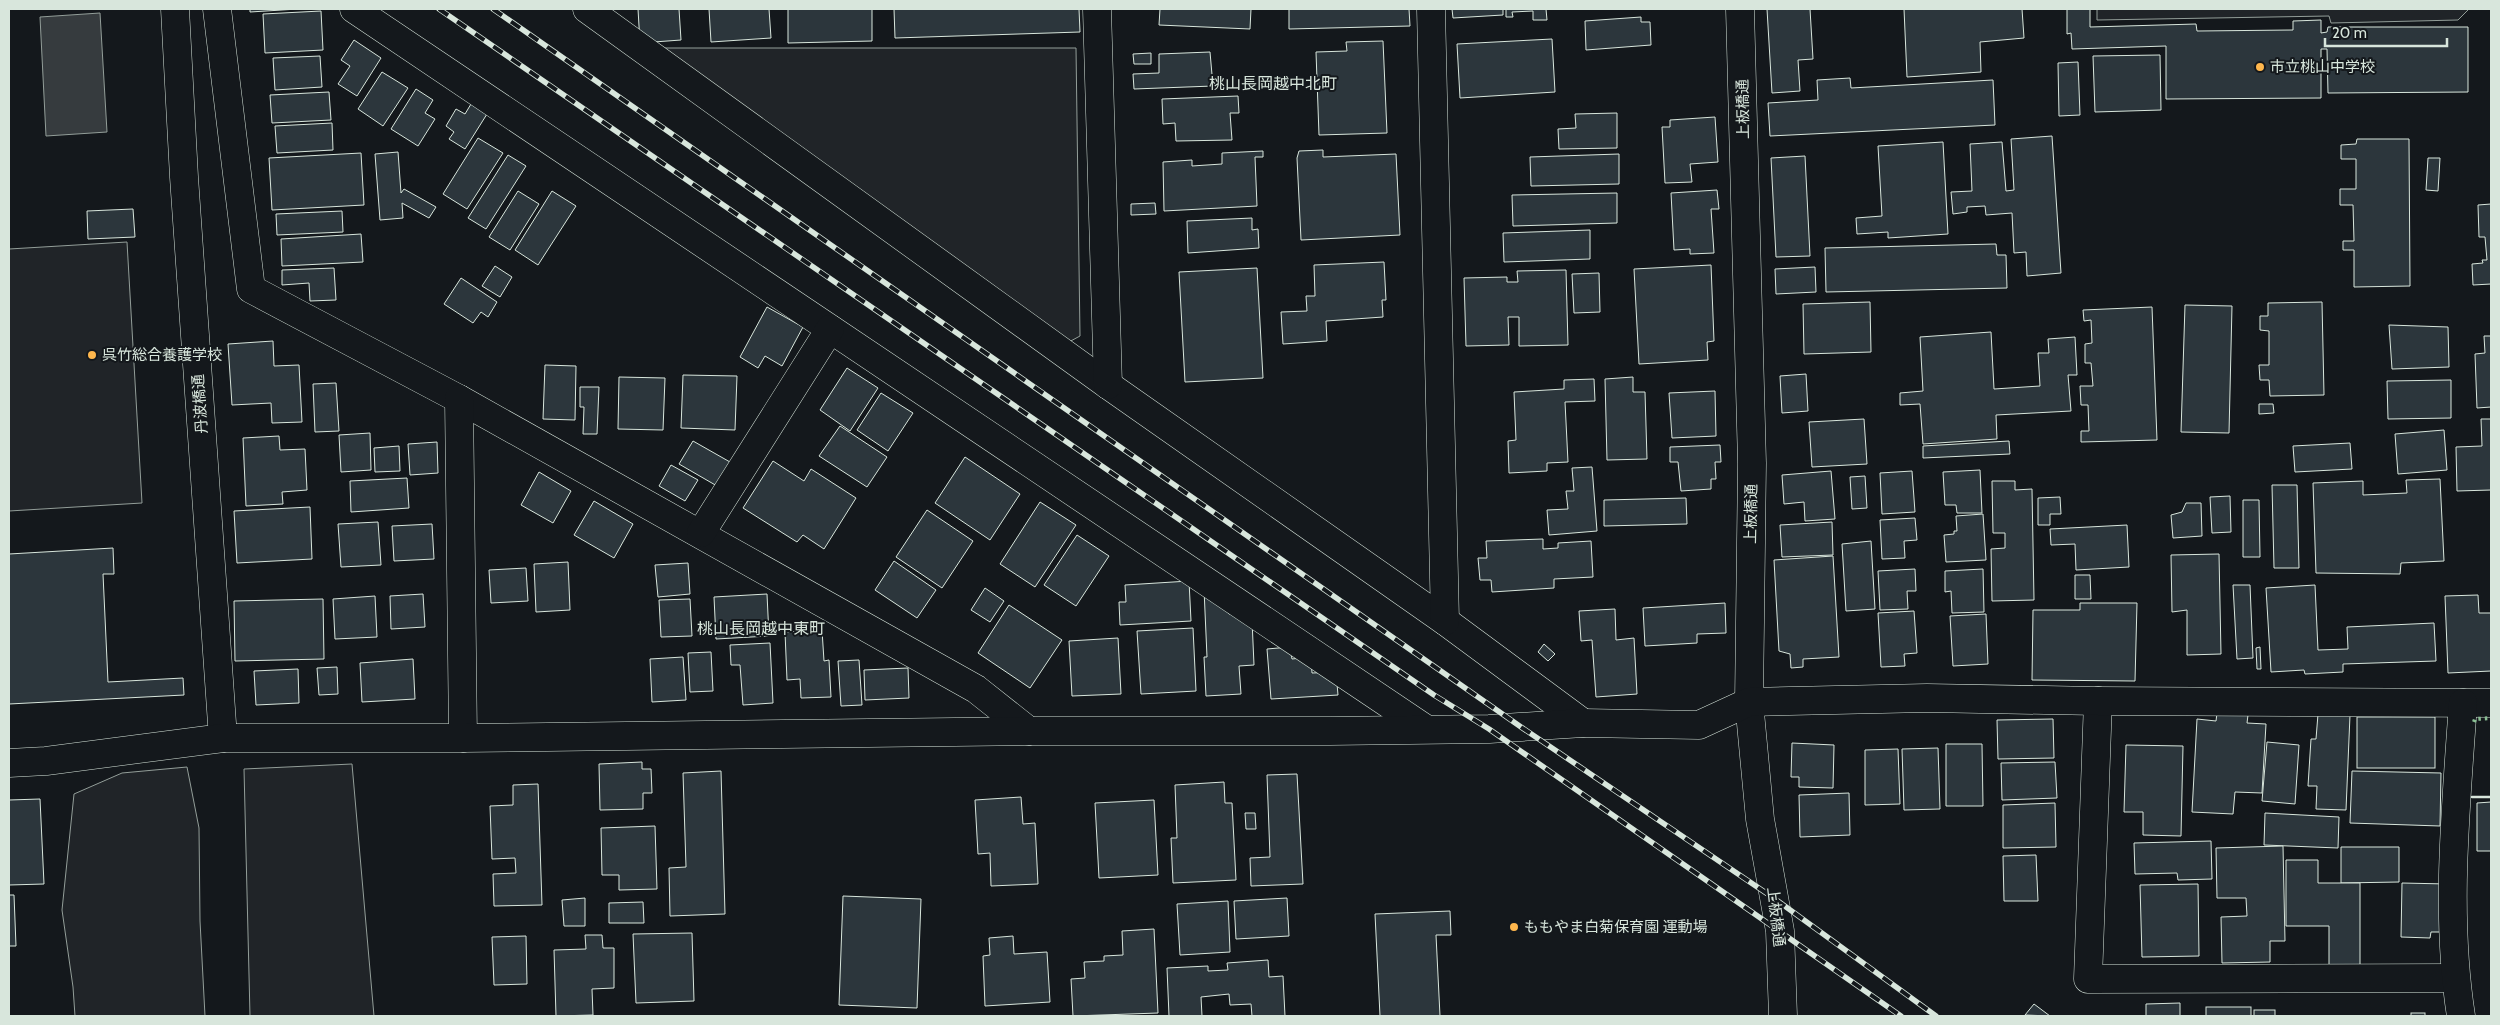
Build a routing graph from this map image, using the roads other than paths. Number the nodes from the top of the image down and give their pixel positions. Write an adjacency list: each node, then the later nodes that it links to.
1 (175, 9): 20 (street, 丹波橋通)
2 (217, 9): 10 (street)
3 (354, 9): 8 (street)
4 (587, 9): 9 (street)
5 (1097, 9): 9 (street)
6 (1431, 9): 12 (street)
7 (1740, 9): 14 (street, 上板橋通)
8 (830, 329): 11 (street); 18 (street)
9 (1108, 385): 12 (street)
10 (459, 399): 11 (street); 21 (street)
11 (701, 534): 19 (street)
12 (1445, 621): 17 (street)
13 (2098, 701): 14 (street); 15 (street); 23 (street)
14 (1749, 702): 17 (street); 24 (street, 上板橋通)
15 (2463, 703): 16 (street); 23 (street)
16 (2491, 703)
17 (1584, 722): 18 (street)
18 (1426, 729): 19 (street)
19 (1029, 732): 21 (street)
20 (223, 738): 21 (street); 22 (street)
21 (463, 738)
22 (9, 763)
23 (2455, 978): 25 (street)
24 (1783, 1016)
25 (2461, 1016)

